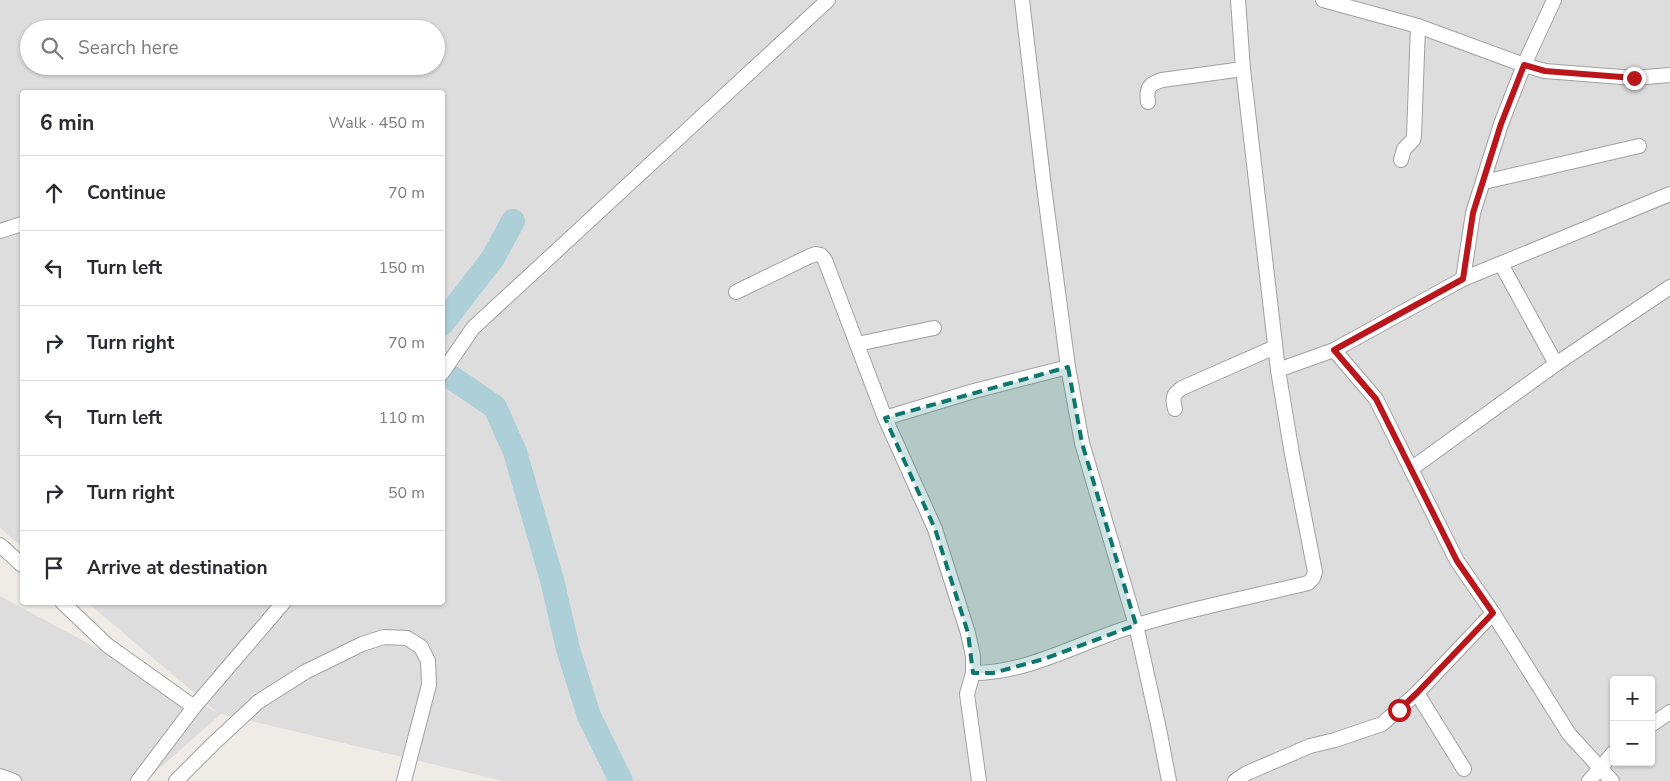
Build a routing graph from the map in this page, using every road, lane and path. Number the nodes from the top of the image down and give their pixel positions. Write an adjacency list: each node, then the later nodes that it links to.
1 (828, 0): 27 (street)
2 (1022, 0): 26 (street)
3 (1238, 0): 8 (street)
4 (1323, 0): 6 (street)
5 (1554, 0): 7 (street)
6 (1418, 26): 7 (street); 12 (street)
7 (1524, 65): 9 (street); 13 (street)
8 (1243, 70): 10 (street); 23 (street)
9 (1670, 75)
10 (1148, 102)
11 (1639, 146): 13 (street)
12 (1401, 160)
13 (1484, 182): 18 (street)
14 (1670, 194): 17 (street)
15 (20, 225): 16 (street)
16 (0, 231)
17 (1501, 264): 18 (street); 25 (street)
18 (1463, 279): 24 (street)
19 (1670, 287): 25 (street)
20 (736, 292): 22 (street)
21 (934, 328): 22 (street)
22 (857, 344): 30 (street)
23 (1275, 347): 28 (street); 29 (street)
24 (1334, 350): 28 (street); 31 (street)
25 (1556, 364): 31 (street)
26 (1068, 367): 30 (street); 37 (street)
27 (445, 369)
28 (1278, 370): 37 (street)
29 (1175, 409)
30 (885, 418): 38 (street)
31 (1411, 469): 36 (street)
32 (0, 546): 33 (street)
33 (20, 563)
34 (65, 605): 40 (street)
35 (281, 605): 40 (street)
36 (1493, 613): 39 (street); 44 (street)
37 (1136, 625): 38 (street); 53 (street)
38 (973, 673): 52 (street)
39 (1417, 693): 45 (street); 47 (street)
40 (194, 707): 49 (street)
41 (1670, 712): 42 (street)
42 (1655, 722)
43 (1610, 757): 44 (street)
44 (1600, 768): 54 (street); 55 (street)
45 (1464, 769)
46 (0, 776): 48 (street)
47 (1244, 778)
48 (14, 781)
49 (138, 781)
50 (176, 781): 51 (street)
51 (404, 781)
52 (979, 781)
53 (1169, 781)
54 (1589, 781)
55 (1612, 781)

